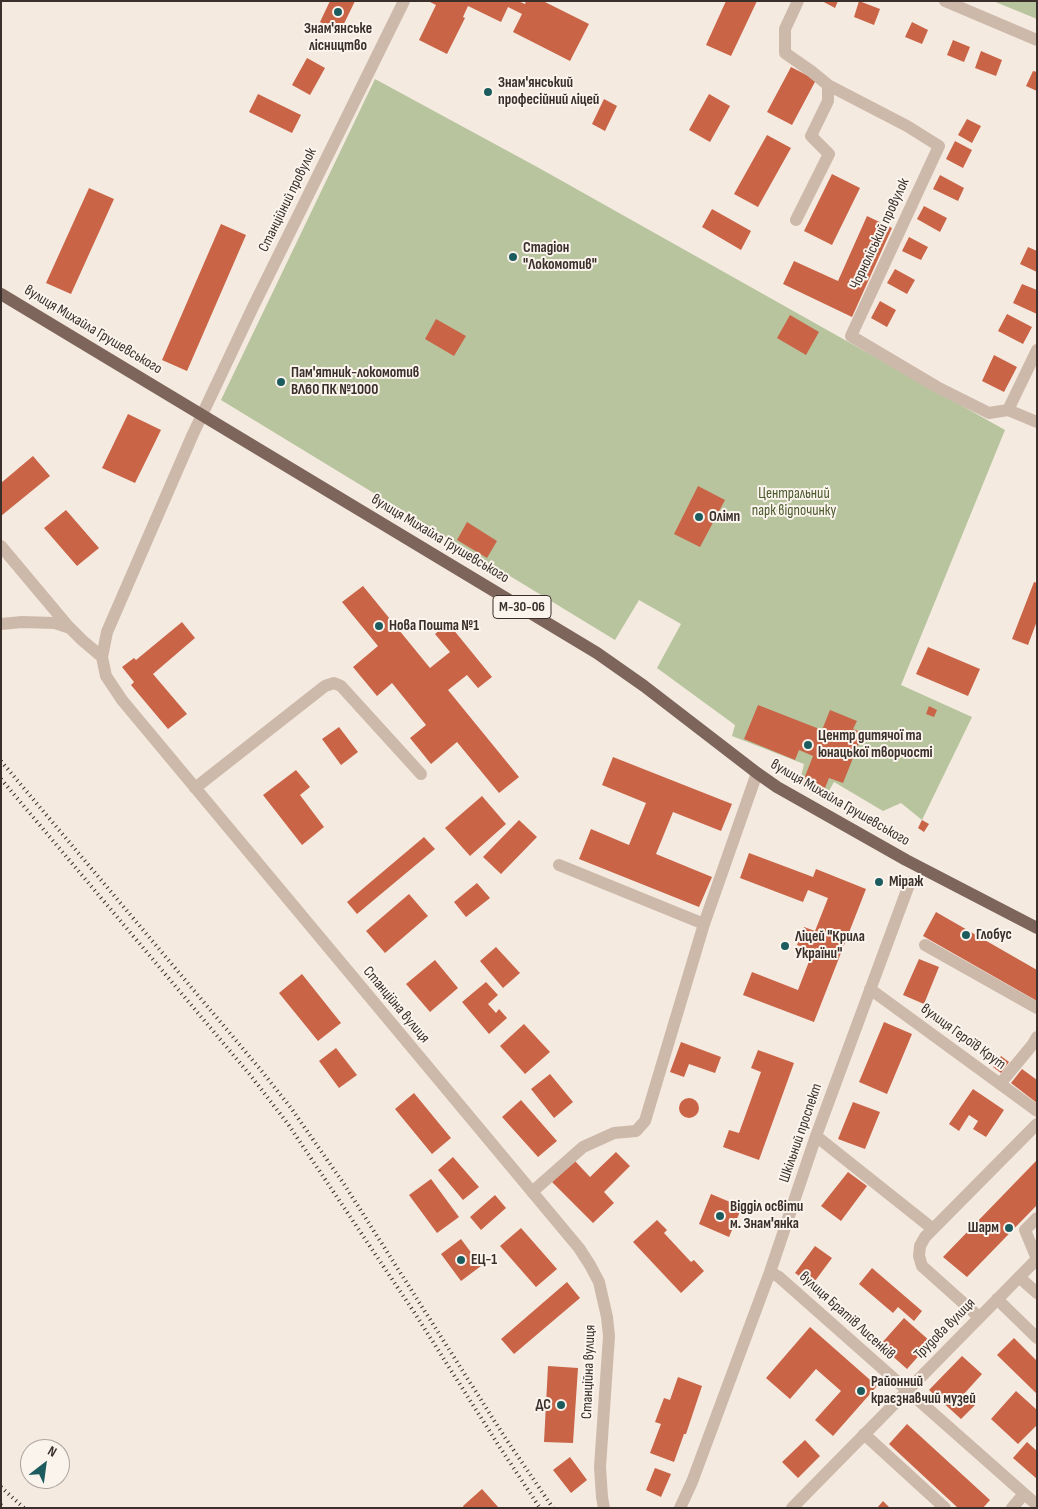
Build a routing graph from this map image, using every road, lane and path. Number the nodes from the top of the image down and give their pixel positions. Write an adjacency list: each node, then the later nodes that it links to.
1 (404, 1): 10 (street, Станційний провулок)
2 (798, 1): 5 (street)
3 (944, 1): 4 (street)
4 (1037, 40)
5 (828, 85): 6 (street); 9 (street, Чорноліський провулок)
6 (796, 220)
7 (1, 294): 10 (main road, вулиця Михайла Грушевського / М-30-06)
8 (1037, 350): 9 (street)
9 (1008, 410): 11 (street)
10 (202, 414): 15 (street, Станційний провулок); 17 (main road, вулиця Михайла Грушевського / М-30-06)
11 (1037, 422)
12 (1, 546): 14 (street)
13 (1, 624): 14 (street)
14 (70, 628): 15 (street)
15 (102, 656): 18 (street, Станційна вулиця)
16 (421, 774): 18 (street)
17 (757, 774): 21 (street); 22 (main road, вулиця Михайла Грушевського / М-30-06)
18 (195, 788): 31 (street, Станційна вулиця)
19 (559, 864): 21 (street)
20 (910, 882): 24 (street, Шкільний проспект)
21 (704, 924): 31 (street)
22 (1037, 928)
23 (925, 945): 25 (street)
24 (870, 988): 27 (street, вулиця Героїв Крут); 30 (street, Шкільний проспект)
25 (1037, 1008)
26 (1037, 1037): 27 (street)
27 (1000, 1084): 28 (street, вулиця Героїв Крут)
28 (1037, 1111)
29 (1037, 1124): 33 (street)
30 (816, 1136): 33 (street); 35 (street, Шкільний проспект)
31 (532, 1192): 45 (street, Станційна вулиця)
32 (1037, 1218): 34 (street)
33 (932, 1229): 39 (street)
34 (1037, 1259): 36 (street, Трудова вулиця)
35 (770, 1272): 41 (street, вулиця Братів Лисенків); 46 (street, Шкільний проспект)
36 (1019, 1277): 37 (street); 38 (street, Трудова вулиця)
37 (1037, 1293)
38 (997, 1299): 39 (street, Трудова вулиця); 40 (street)
39 (979, 1317): 41 (street, Трудова вулиця)
40 (1037, 1338)
41 (907, 1390): 42 (street, Трудова вулиця); 43 (street, вулиця Братів Лисенків)
42 (864, 1434): 47 (street, Трудова вулиця); 48 (street)
43 (1024, 1494): 44 (street, вулиця Братів Лисенків); 49 (street)
44 (1037, 1505)
45 (604, 1508)
46 (680, 1508)
47 (792, 1508)
48 (945, 1508)
49 (1012, 1508)

